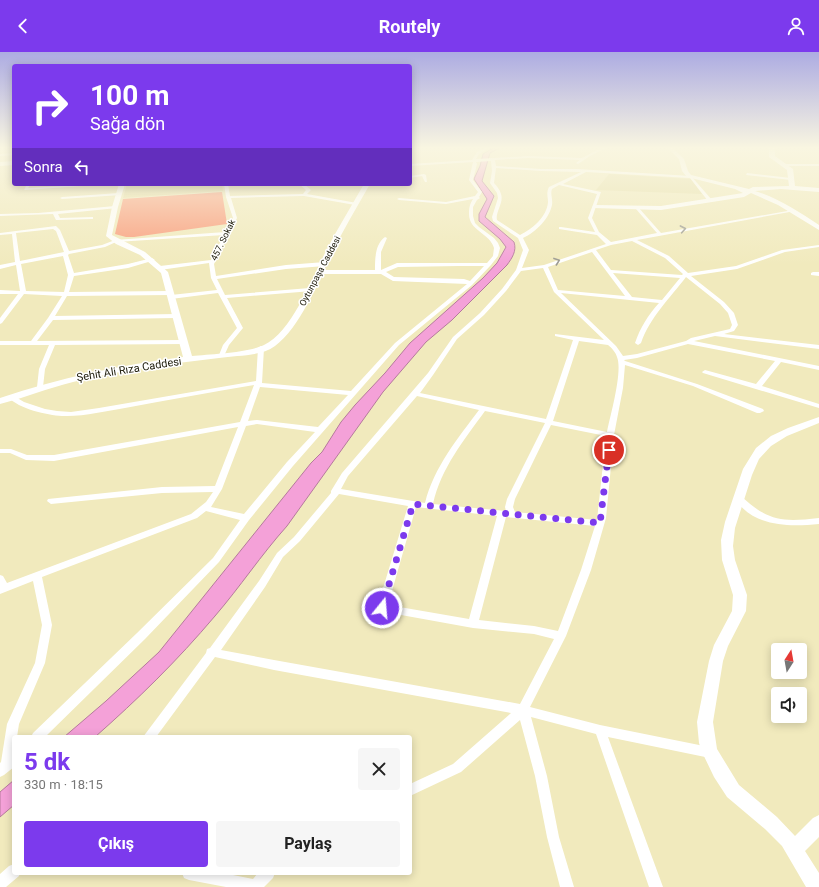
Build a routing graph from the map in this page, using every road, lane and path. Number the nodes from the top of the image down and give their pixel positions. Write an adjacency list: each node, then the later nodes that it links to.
1 (27, 187): 2 (street)
2 (54, 187)
3 (121, 187): 17 (street)
4 (226, 187): 19 (street, 457. Sokak)
5 (305, 187): 18 (street)
6 (365, 187): 24 (street, Oytunpaşa Caddesi)
7 (476, 187): 21 (street)
8 (495, 187): 39 (street)
9 (552, 187): 39 (street)
10 (572, 187): 25 (street)
11 (699, 187): 23 (street)
12 (733, 187): 16 (street)
13 (780, 187): 16 (street)
14 (799, 187): 15 (street)
15 (819, 190)
16 (752, 192): 23 (street); 28 (street)
17 (119, 194): 20 (street); 26 (street)
18 (304, 195): 19 (street); 24 (street)
19 (228, 197): 35 (street, 457. Sokak)
20 (62, 198)
21 (478, 198): 22 (street); 51 (street)
22 (399, 199)
23 (710, 200): 27 (street)
24 (355, 204): 50 (street, Oytunpaşa Caddesi)
25 (595, 207): 27 (street); 37 (street)
26 (115, 208): 29 (street); 42 (street)
27 (638, 208): 38 (street)
28 (793, 211): 33 (street); 38 (street, one-way to 28)
29 (55, 212): 30 (street); 31 (street)
30 (1, 215)
31 (91, 218)
32 (560, 228): 37 (street)
33 (819, 228)
34 (14, 232): 36 (street); 46 (street); 49 (street)
35 (227, 233): 42 (street); 48 (street, 457. Sokak)
36 (0, 234)
37 (599, 234): 43 (street)
38 (660, 234): 41 (street)
39 (520, 237): 55 (street)
40 (384, 238): 58 (street)
41 (633, 240): 43 (street); 60 (street)
42 (115, 241): 46 (street); 47 (street)
43 (610, 244): 45 (street)
44 (819, 246): 60 (street)
45 (593, 250): 52 (street, one-way to 45); 56 (street)
46 (66, 254): 49 (street); 59 (street)
47 (152, 260): 54 (street); 59 (street)
48 (212, 261): 54 (street); 61 (street, 457. Sokak)
49 (18, 263): 53 (street); 66 (street)
50 (325, 264): 57 (street, Oytunpaşa Caddesi); 61 (street)
51 (488, 265): 58 (street); 62 (street)
52 (545, 266): 55 (street); 64 (street)
53 (0, 267)
54 (160, 268): 69 (street)
55 (519, 270): 97 (street)
56 (609, 271): 60 (street); 70 (street)
57 (320, 272): 58 (street); 63 (street, Oytunpaşa Caddesi)
58 (380, 272): 62 (street)
59 (71, 274): 67 (street)
60 (685, 276): 71 (street); 76 (street)
61 (214, 278): 68 (street, 457. Sokak)
62 (470, 283): 96 (street)
63 (310, 290): 68 (street); 85 (street, Oytunpaşa Caddesi)
64 (556, 291): 70 (street); 83 (street)
65 (0, 292): 66 (street)
66 (23, 292): 67 (street); 74 (street)
67 (65, 294): 69 (street); 73 (street)
68 (221, 294): 69 (street); 87 (street, 457. Sokak)
69 (171, 295): 72 (street)
70 (630, 298): 71 (street)
71 (661, 302): 84 (street)
72 (176, 316): 73 (street); 79 (street)
73 (52, 318): 78 (street)
74 (0, 322)
75 (557, 335): 77 (street)
76 (711, 335): 80 (street); 86 (street)
77 (577, 339): 83 (street); 104 (street)
78 (33, 342): 81 (street); 82 (street)
79 (184, 342): 82 (street); 88 (street)
80 (688, 342): 89 (street); 90 (street)
81 (0, 343)
82 (53, 343): 94 (street)
83 (610, 343): 89 (street)
84 (638, 343)
85 (261, 348): 87 (street, Şehit Ali Rıza Caddesi); 93 (street)
86 (819, 348)
87 (222, 355): 88 (street, Şehit Ali Rıza Caddesi)
88 (188, 359): 94 (street, Şehit Ali Rıza Caddesi)
89 (621, 360): 102 (street); 107 (street)
90 (779, 361): 91 (street); 95 (street)
91 (819, 368)
92 (704, 372): 95 (street)
93 (258, 384): 96 (street); 98 (street); 105 (street)
94 (40, 387): 98 (street, Şehit Ali Rıza Caddesi)
95 (758, 387): 100 (street)
96 (353, 393): 106 (street)
97 (415, 394): 101 (street); 110 (street)
98 (12, 397): 99 (street, Şehit Ali Rıza Caddesi)
99 (0, 401)
100 (819, 406)
101 (484, 408): 104 (street); 114 (street)
102 (760, 411)
103 (819, 420): 111 (street)
104 (549, 422): 107 (street); 117 (street)
105 (243, 423): 106 (street); 108 (street); 109 (street)
106 (321, 430): 118 (street)
107 (610, 435): 120 (street)
108 (0, 451)
109 (218, 489): 112 (street); 115 (street)
110 (335, 492): 113 (street); 126 (street)
111 (739, 499): 119 (street); 131 (street)
112 (51, 502)
113 (413, 504): 114 (street); 124 (street)
114 (428, 506): 116 (street)
115 (206, 508): 118 (street); 121 (street)
116 (502, 514): 117 (street); 124 (street)
117 (512, 515): 120 (street)
118 (246, 518): 129 (street)
119 (819, 521)
120 (600, 523): 125 (street)
121 (36, 575): 123 (street); 132 (street)
122 (0, 579): 123 (street)
123 (0, 589)
124 (473, 624): 125 (street)
125 (561, 636): 127 (street)
126 (211, 652): 127 (street); 130 (street)
127 (523, 710): 128 (street); 133 (street); 141 (street)
128 (600, 730): 131 (street); 142 (street)
129 (38, 735)
130 (150, 735)
131 (710, 752): 135 (street)
132 (7, 765)
133 (412, 789)
134 (819, 824): 135 (street)
135 (794, 850): 143 (street)
136 (12, 873): 139 (street)
137 (199, 875): 140 (street)
138 (266, 875): 140 (street)
139 (0, 883)
140 (254, 886)
141 (568, 887)
142 (656, 887)
143 (817, 887)

